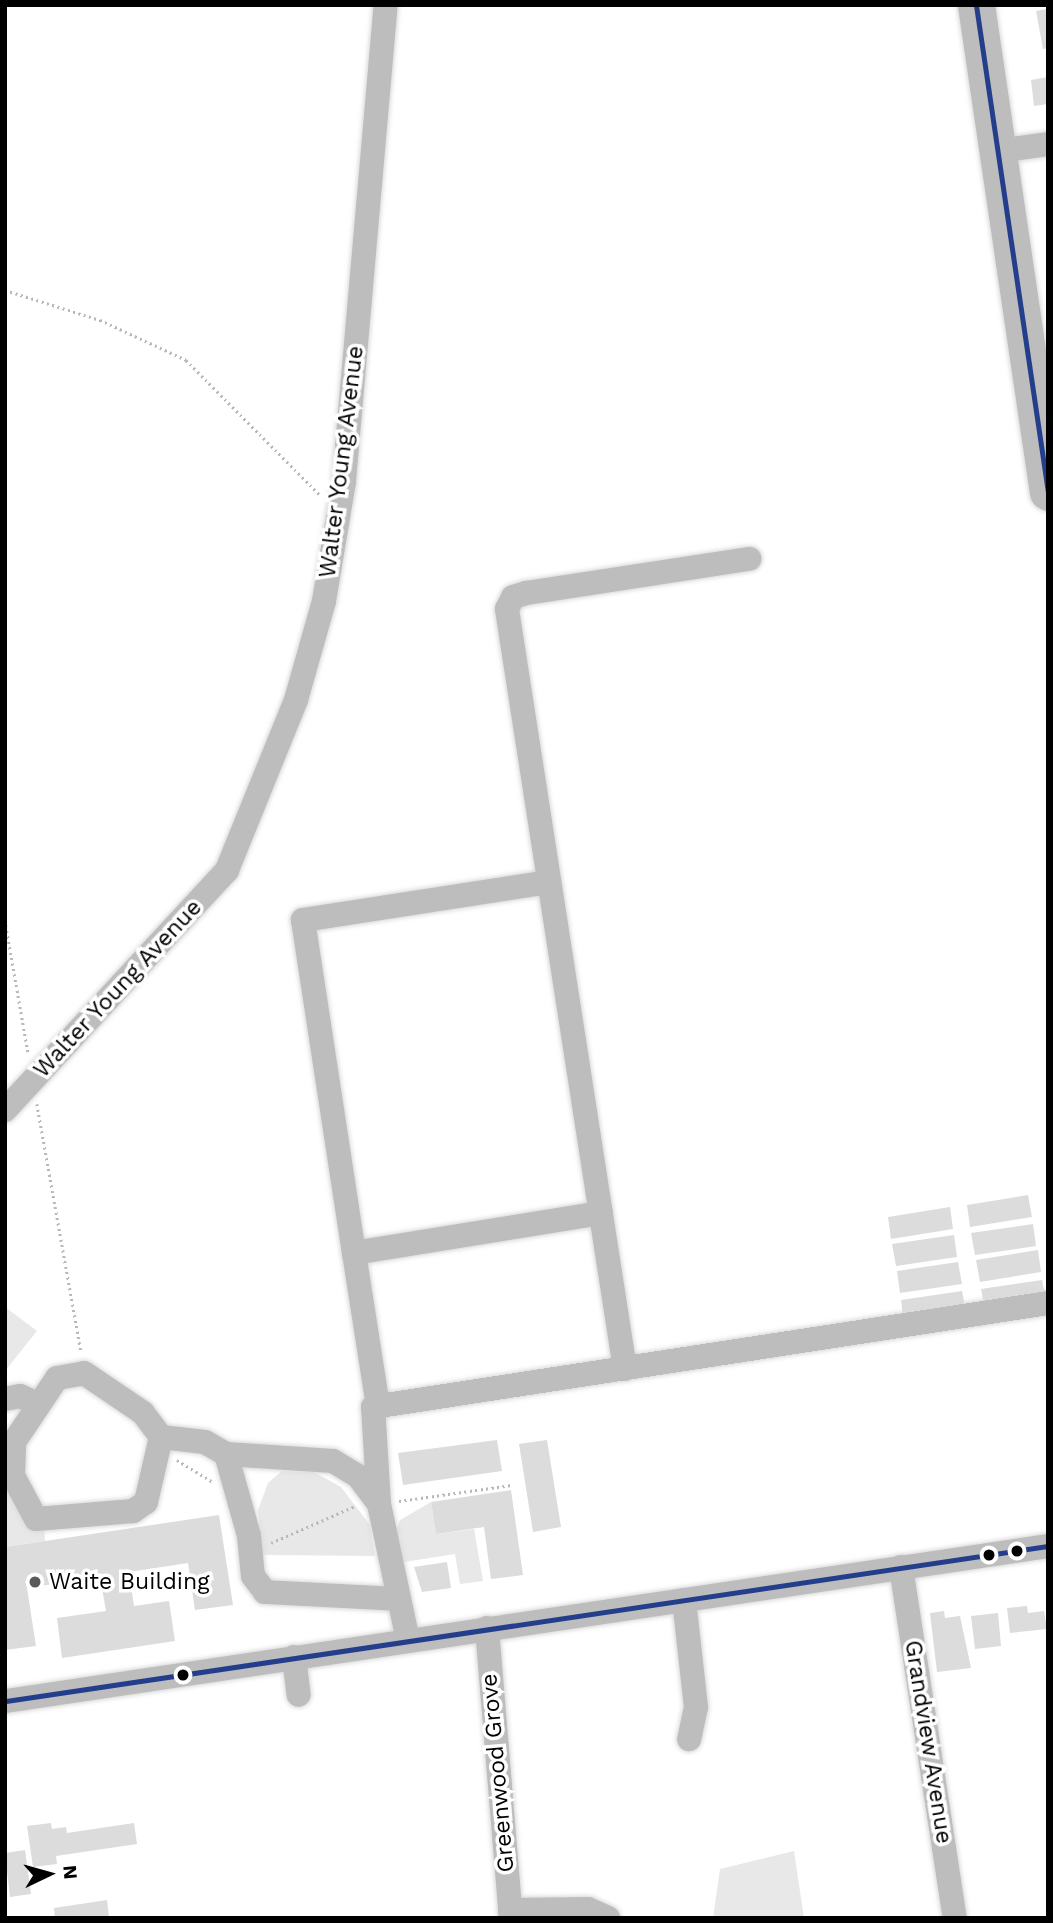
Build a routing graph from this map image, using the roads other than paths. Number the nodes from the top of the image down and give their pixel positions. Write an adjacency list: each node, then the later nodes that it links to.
1 (386, 5): 8 (street, Walter Young Avenue)
2 (976, 5): 4 (highway)
3 (1048, 144): 4 (street)
4 (998, 151): 5 (highway)
5 (1048, 492)
6 (749, 559): 7 (street)
7 (549, 882): 9 (street); 10 (street)
8 (5, 1110)
9 (601, 1213): 10 (street); 12 (street)
10 (354, 1253): 15 (street)
11 (1048, 1304): 12 (street)
12 (625, 1368): 15 (street)
13 (5, 1399): 14 (street)
14 (38, 1404): 16 (street); 16 (street)
15 (378, 1407): 18 (street)
16 (161, 1437): 17 (street)
17 (226, 1454): 18 (street); 21 (street)
18 (377, 1501): 21 (street)
19 (1048, 1546): 20 (street)
20 (901, 1567): 22 (street); 31 (street, Grandview Avenue)
21 (399, 1599): 24 (street)
22 (684, 1600): 23 (street); 28 (street)
23 (487, 1628): 24 (street); 29 (street, Greenwood Grove)
24 (408, 1640): 25 (street)
25 (293, 1657): 26 (street); 27 (street)
26 (299, 1695)
27 (6, 1704)
28 (689, 1739)
29 (510, 1914): 30 (street)
30 (608, 1918)
31 (955, 1918)

